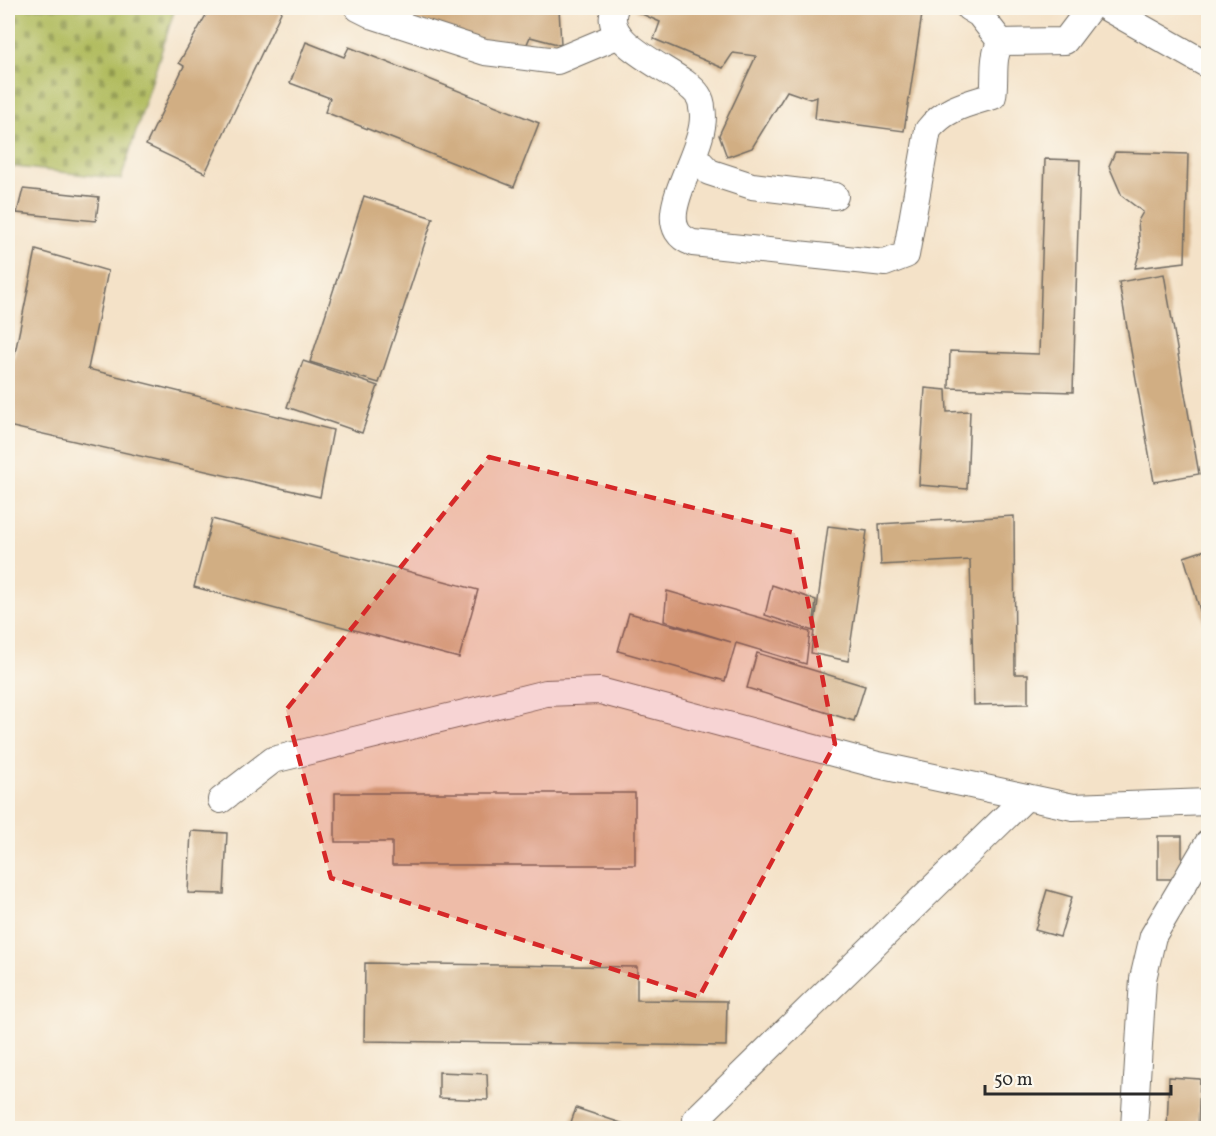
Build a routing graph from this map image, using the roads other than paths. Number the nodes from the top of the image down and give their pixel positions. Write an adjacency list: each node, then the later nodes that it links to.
1 (358, 8): 6 (street)
2 (615, 8): 6 (street)
3 (969, 8): 7 (street)
4 (1090, 8): 7 (street)
5 (1107, 8): 8 (street)
6 (619, 34): 9 (street)
7 (1001, 42): 9 (street)
8 (1209, 65)
9 (694, 156): 10 (street)
10 (836, 196)
11 (1026, 797): 12 (street); 13 (street); 15 (street)
12 (221, 800)
13 (1209, 802)
14 (1209, 843): 16 (street)
15 (696, 1119)
16 (1134, 1128)

